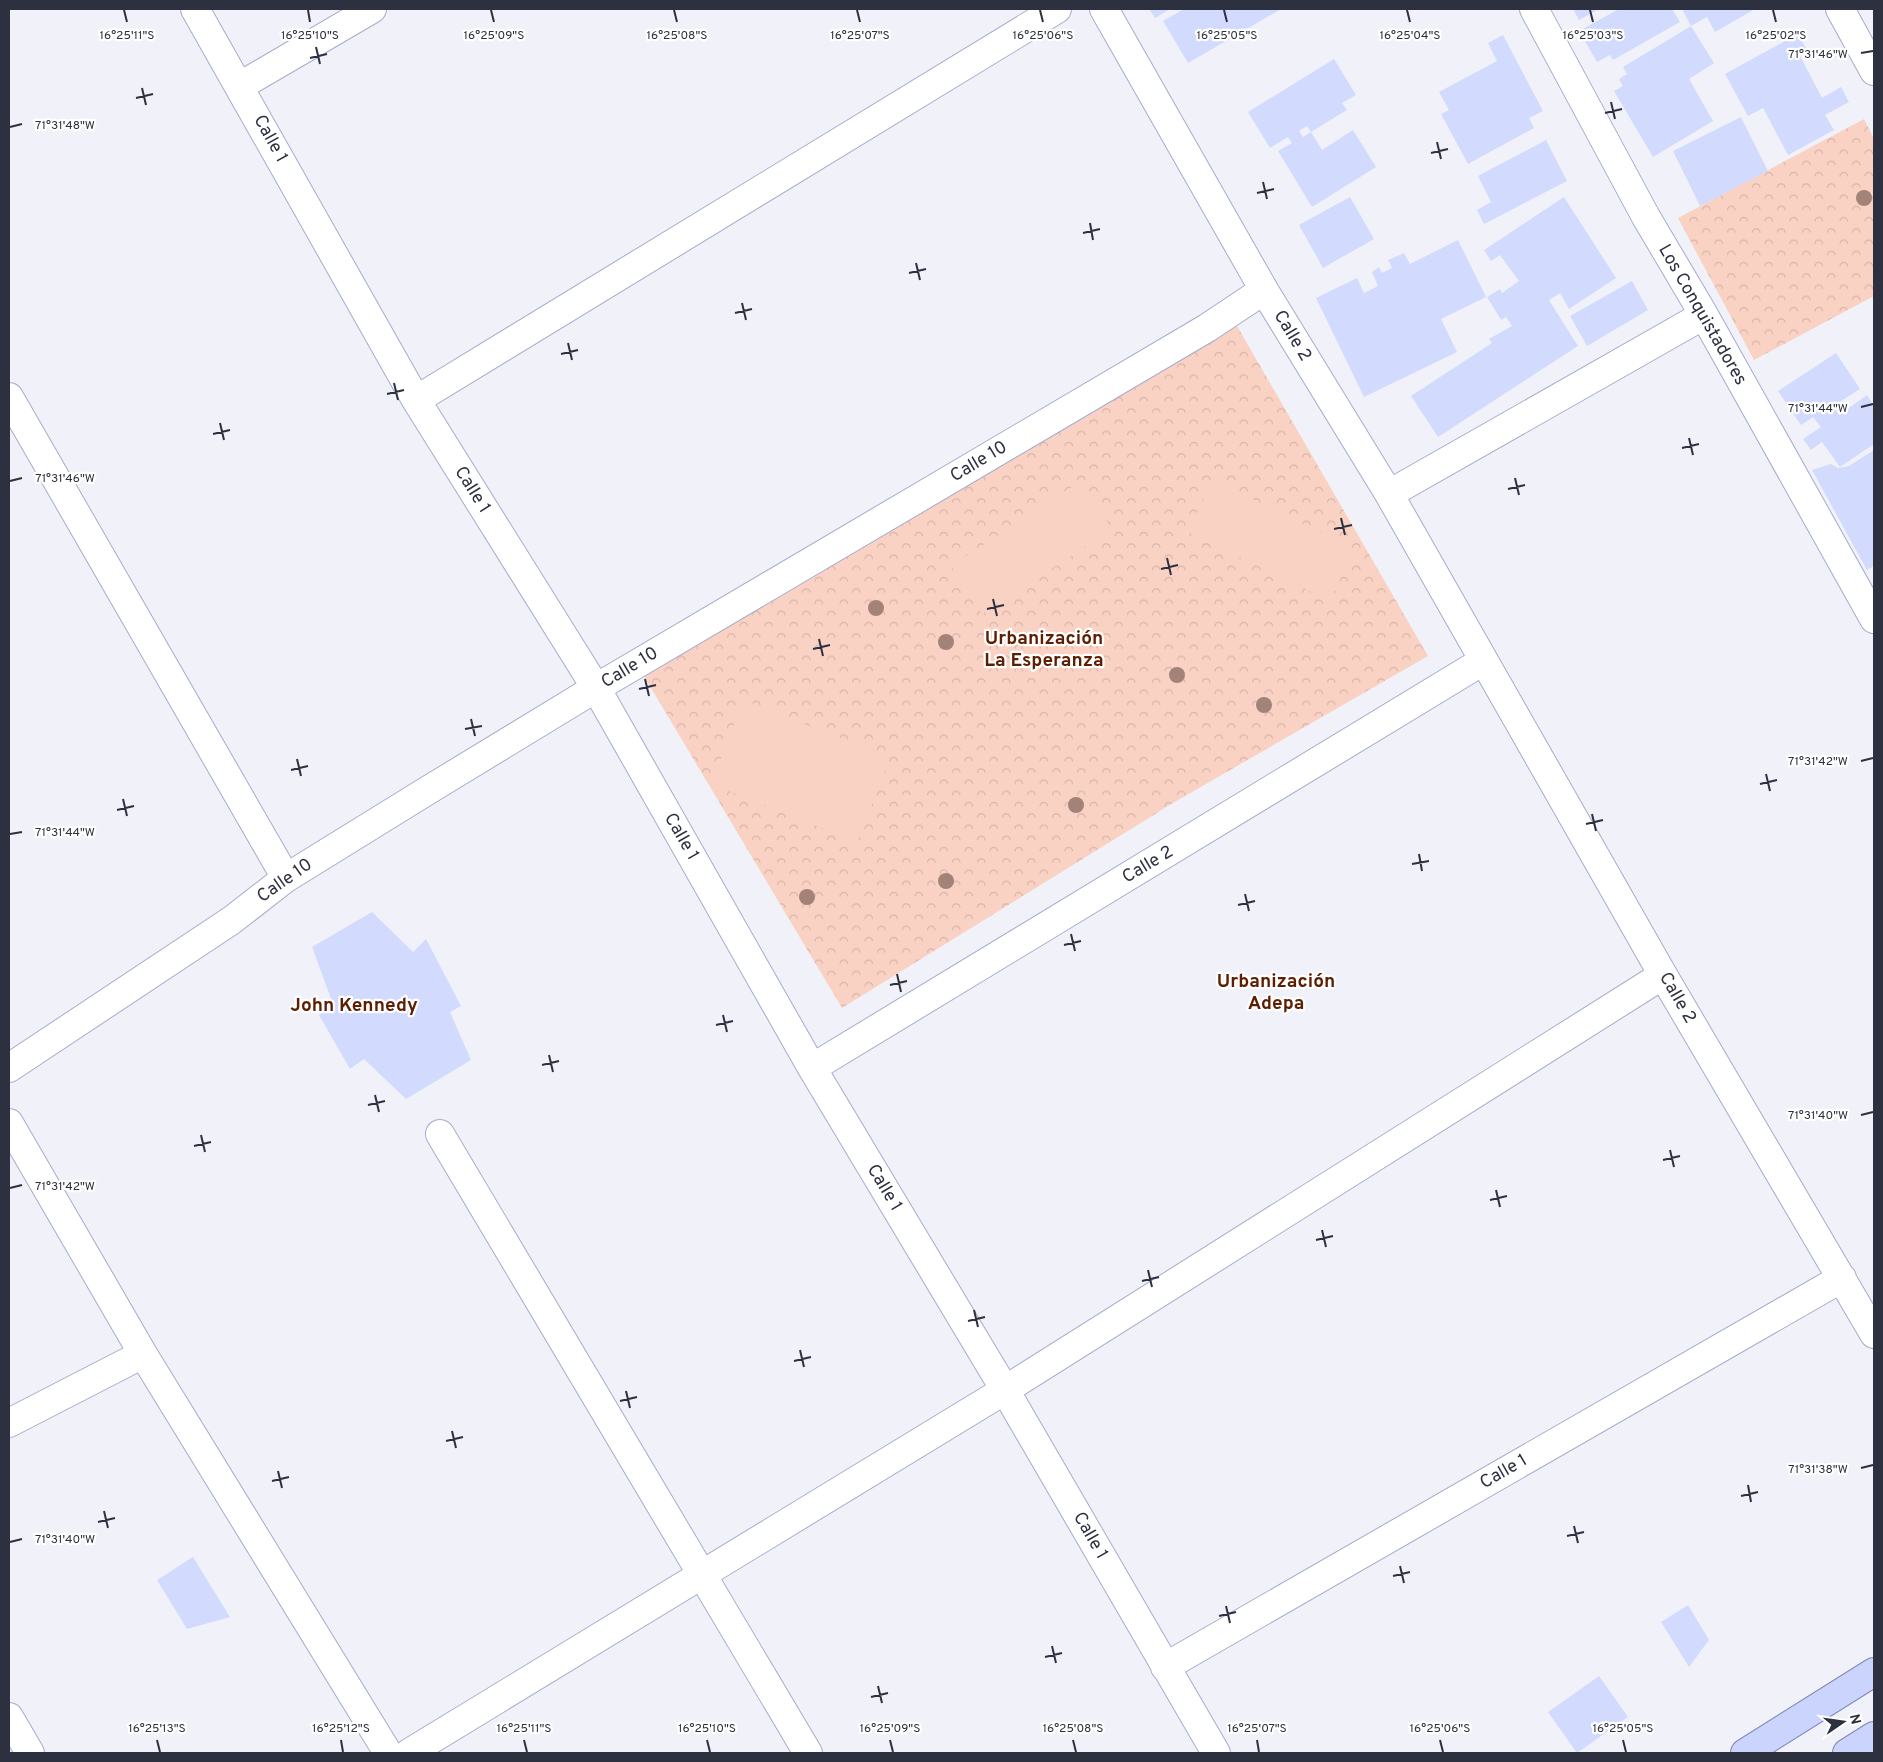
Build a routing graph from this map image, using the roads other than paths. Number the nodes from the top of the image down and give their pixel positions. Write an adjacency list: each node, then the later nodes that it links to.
1 (195, 9): 8 (street, Calle 1)
2 (372, 9): 8 (street)
3 (1057, 9): 12 (street)
4 (1104, 9): 9 (street, Calle 2)
5 (1534, 9): 10 (street, Los Conquistadores)
6 (1840, 9): 7 (street)
7 (1873, 64)
8 (240, 86): 12 (street, Calle 1)
9 (1264, 290): 13 (street, Calle 2); 16 (street, Calle 10)
10 (1704, 315): 13 (street); 14 (street, Los Conquistadores)
11 (9, 397): 17 (street)
12 (416, 400): 16 (street, Calle 1)
13 (1389, 494): 15 (street, Calle 2)
14 (1874, 619)
15 (1483, 661): 18 (street, Calle 2); 20 (street, Calle 2)
16 (596, 688): 17 (street, Calle 10); 20 (street, Calle 1)
17 (286, 878): 19 (street, Calle 10)
18 (1663, 975): 23 (street, Calle 2); 26 (street)
19 (9, 1068)
20 (812, 1068): 26 (street, Calle 1)
21 (9, 1123): 25 (street)
22 (440, 1134): 28 (street)
23 (1842, 1278): 24 (street, Calle 2); 29 (street, Calle 1)
24 (1874, 1334)
25 (142, 1354): 27 (street); 34 (street)
26 (1005, 1390): 28 (street); 29 (street, Calle 1)
27 (9, 1423)
28 (702, 1575): 35 (street); 36 (street)
29 (1165, 1667): 37 (street, Calle 1)
30 (1874, 1672): 38 (main road)
31 (9, 1717): 33 (street)
32 (1874, 1736): 39 (main road)
33 (30, 1753)
34 (388, 1753)
35 (409, 1753)
36 (808, 1753)
37 (1216, 1753)
38 (1745, 1753)
39 (1847, 1753)

